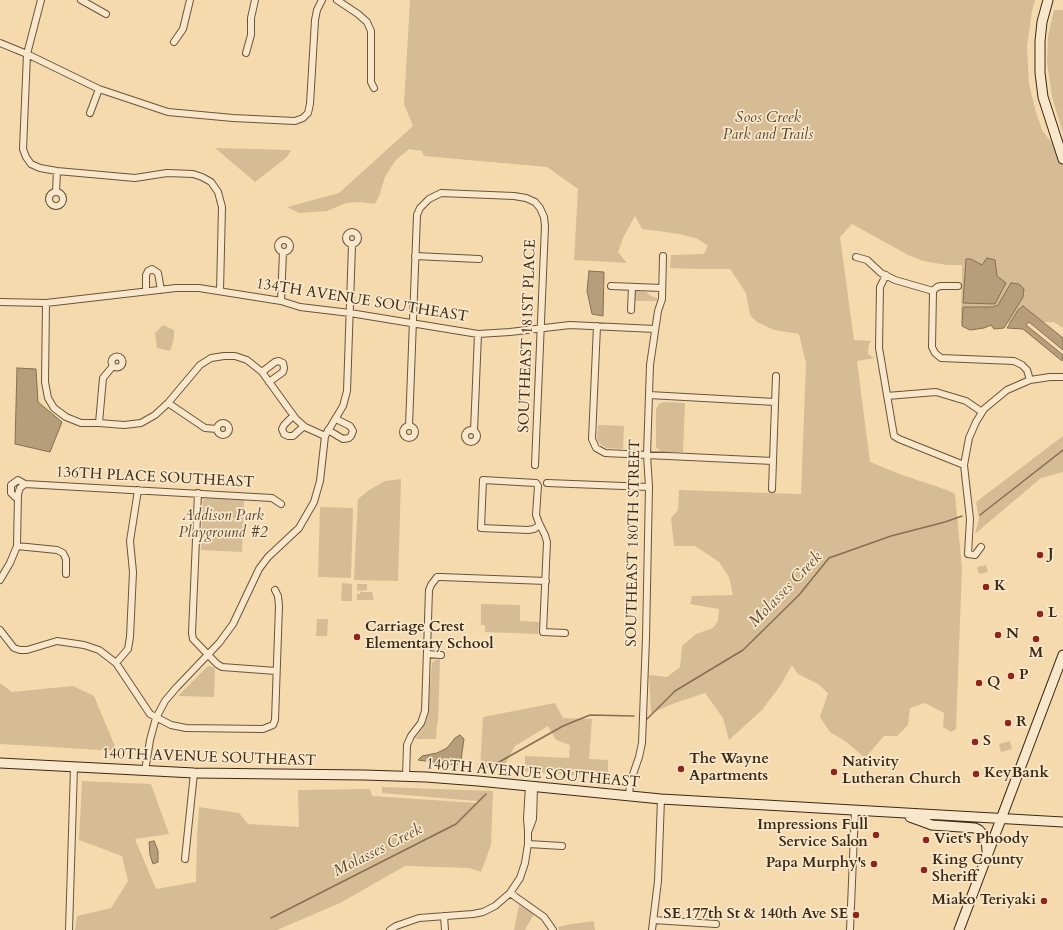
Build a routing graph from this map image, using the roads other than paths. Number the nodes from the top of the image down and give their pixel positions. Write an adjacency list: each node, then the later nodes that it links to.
1 (41, 0): 12 (street)
2 (81, 0): 8 (street)
3 (190, 0): 9 (street)
4 (255, 0): 11 (street)
5 (322, 0): 14 (street)
6 (337, 0): 13 (street)
7 (1048, 0): 16 (main road)
8 (106, 14)
9 (174, 42)
10 (0, 43): 12 (street)
11 (246, 53)
12 (27, 54): 14 (street); 17 (street)
13 (374, 88)
14 (99, 89): 15 (street)
15 (90, 113)
16 (1063, 159)
17 (57, 171): 18 (street); 32 (street)
18 (56, 192)
19 (352, 245): 38 (street)
20 (284, 252): 34 (street)
21 (415, 256): 24 (street); 39 (street); 41 (street, SOUTHEAST 181ST PLACE)
22 (663, 256): 29 (street, SOUTHEAST 180TH STREET)
23 (856, 258): 25 (street)
24 (479, 259)
25 (886, 275): 33 (street); 51 (street)
26 (612, 286): 28 (street)
27 (958, 286): 33 (street)
28 (632, 287): 29 (street); 37 (street)
29 (662, 288): 42 (street, SOUTHEAST 180TH STREET)
30 (161, 290): 31 (street, 134TH AVENUE SOUTHEAST); 31 (street); 32 (street, 134TH AVENUE SOUTHEAST)
31 (146, 291): 36 (street, 134TH AVENUE SOUTHEAST)
32 (220, 291): 34 (street, 134TH AVENUE SOUTHEAST)
33 (933, 291): 48 (street)
34 (281, 301): 38 (street, 134TH AVENUE SOUTHEAST)
35 (0, 302): 36 (street, 134TH AVENUE SOUTHEAST)
36 (46, 304): 57 (street)
37 (631, 310)
38 (350, 313): 39 (street, 134TH AVENUE SOUTHEAST); 56 (street)
39 (412, 323): 43 (street, 134TH AVENUE SOUTHEAST); 59 (street)
40 (597, 326): 41 (street, 134TH AVENUE SOUTHEAST); 42 (street, 134TH AVENUE SOUTHEAST); 63 (street)
41 (541, 328): 43 (street, 134TH AVENUE SOUTHEAST); 66 (street, SOUTHEAST 181ST PLACE)
42 (655, 329): 50 (street, SOUTHEAST 180TH STREET)
43 (478, 334): 61 (street)
44 (113, 366): 57 (street)
45 (262, 372): 49 (street); 49 (street); 53 (street)
46 (776, 376): 52 (street)
47 (1063, 377): 48 (street)
48 (1030, 380): 54 (street)
49 (269, 382): 55 (street)
50 (649, 396): 52 (street); 63 (street, SOUTHEAST 180TH STREET)
51 (887, 396): 54 (street); 65 (street)
52 (775, 402): 64 (street)
53 (168, 403): 57 (street); 60 (street)
54 (982, 412): 65 (street)
55 (293, 416): 58 (street); 58 (street)
56 (336, 419): 62 (street); 62 (street)
57 (99, 423)
58 (304, 426): 62 (street)
59 (409, 426)
60 (217, 429)
61 (474, 431)
62 (327, 433): 85 (street)
63 (647, 455): 64 (street); 69 (street, SOUTHEAST 180TH STREET)
64 (773, 461): 70 (street)
65 (964, 464): 77 (street)
66 (535, 465)
67 (547, 483): 69 (street)
68 (23, 486): 71 (street, 136TH PLACE SOUTHEAST); 73 (street); 73 (street, 136TH PLACE SOUTHEAST)
69 (648, 487): 97 (street, SOUTHEAST 180TH STREET)
70 (772, 489)
71 (138, 490): 72 (street, 136TH PLACE SOUTHEAST); 88 (street)
72 (198, 493): 74 (street, 136TH PLACE SOUTHEAST); 85 (street)
73 (18, 497): 76 (street)
74 (281, 504)
75 (540, 525): 75 (street); 80 (street)
76 (17, 546): 78 (street); 79 (street)
77 (981, 547)
78 (66, 574)
79 (0, 580)
80 (546, 581): 83 (street); 84 (street)
81 (275, 590): 89 (street)
82 (0, 630): 88 (street)
83 (565, 633)
84 (427, 654): 86 (street); 95 (street)
85 (207, 655): 89 (street); 90 (street)
86 (441, 655)
87 (1063, 655): 101 (main road)
88 (116, 663): 90 (street)
89 (276, 671): 90 (street)
90 (156, 718): 93 (street)
91 (0, 763): 92 (main road, 140TH AVENUE SOUTHEAST)
92 (74, 767): 93 (main road, 140TH AVENUE SOUTHEAST); 111 (street)
93 (145, 771): 94 (main road, 140TH AVENUE SOUTHEAST)
94 (194, 773): 95 (main road, 140TH AVENUE SOUTHEAST); 106 (street)
95 (406, 776): 96 (main road, 140TH AVENUE SOUTHEAST)
96 (531, 787): 97 (main road, 140TH AVENUE SOUTHEAST); 103 (street)
97 (629, 797): 98 (main road, 140TH AVENUE SOUTHEAST)
98 (661, 799): 99 (main road, 140TH AVENUE SOUTHEAST); 109 (street)
99 (856, 810): 100 (main road, 140TH AVENUE SOUTHEAST); 116 (street)
100 (901, 813): 101 (main road, 140TH AVENUE SOUTHEAST); 105 (main road)
101 (1002, 819): 102 (main road, 140TH AVENUE SOUTHEAST); 105 (main road)
102 (1063, 822)
103 (528, 844): 104 (street); 107 (street)
104 (562, 846)
105 (987, 855): 117 (main road)
106 (185, 859)
107 (510, 893): 108 (street); 114 (street)
108 (444, 916): 112 (street); 113 (street)
109 (653, 920): 110 (street); 115 (street)
110 (716, 924)
111 (69, 930)
112 (390, 930)
113 (445, 930)
114 (553, 930)
115 (652, 930)
116 (850, 930)
117 (958, 930)

